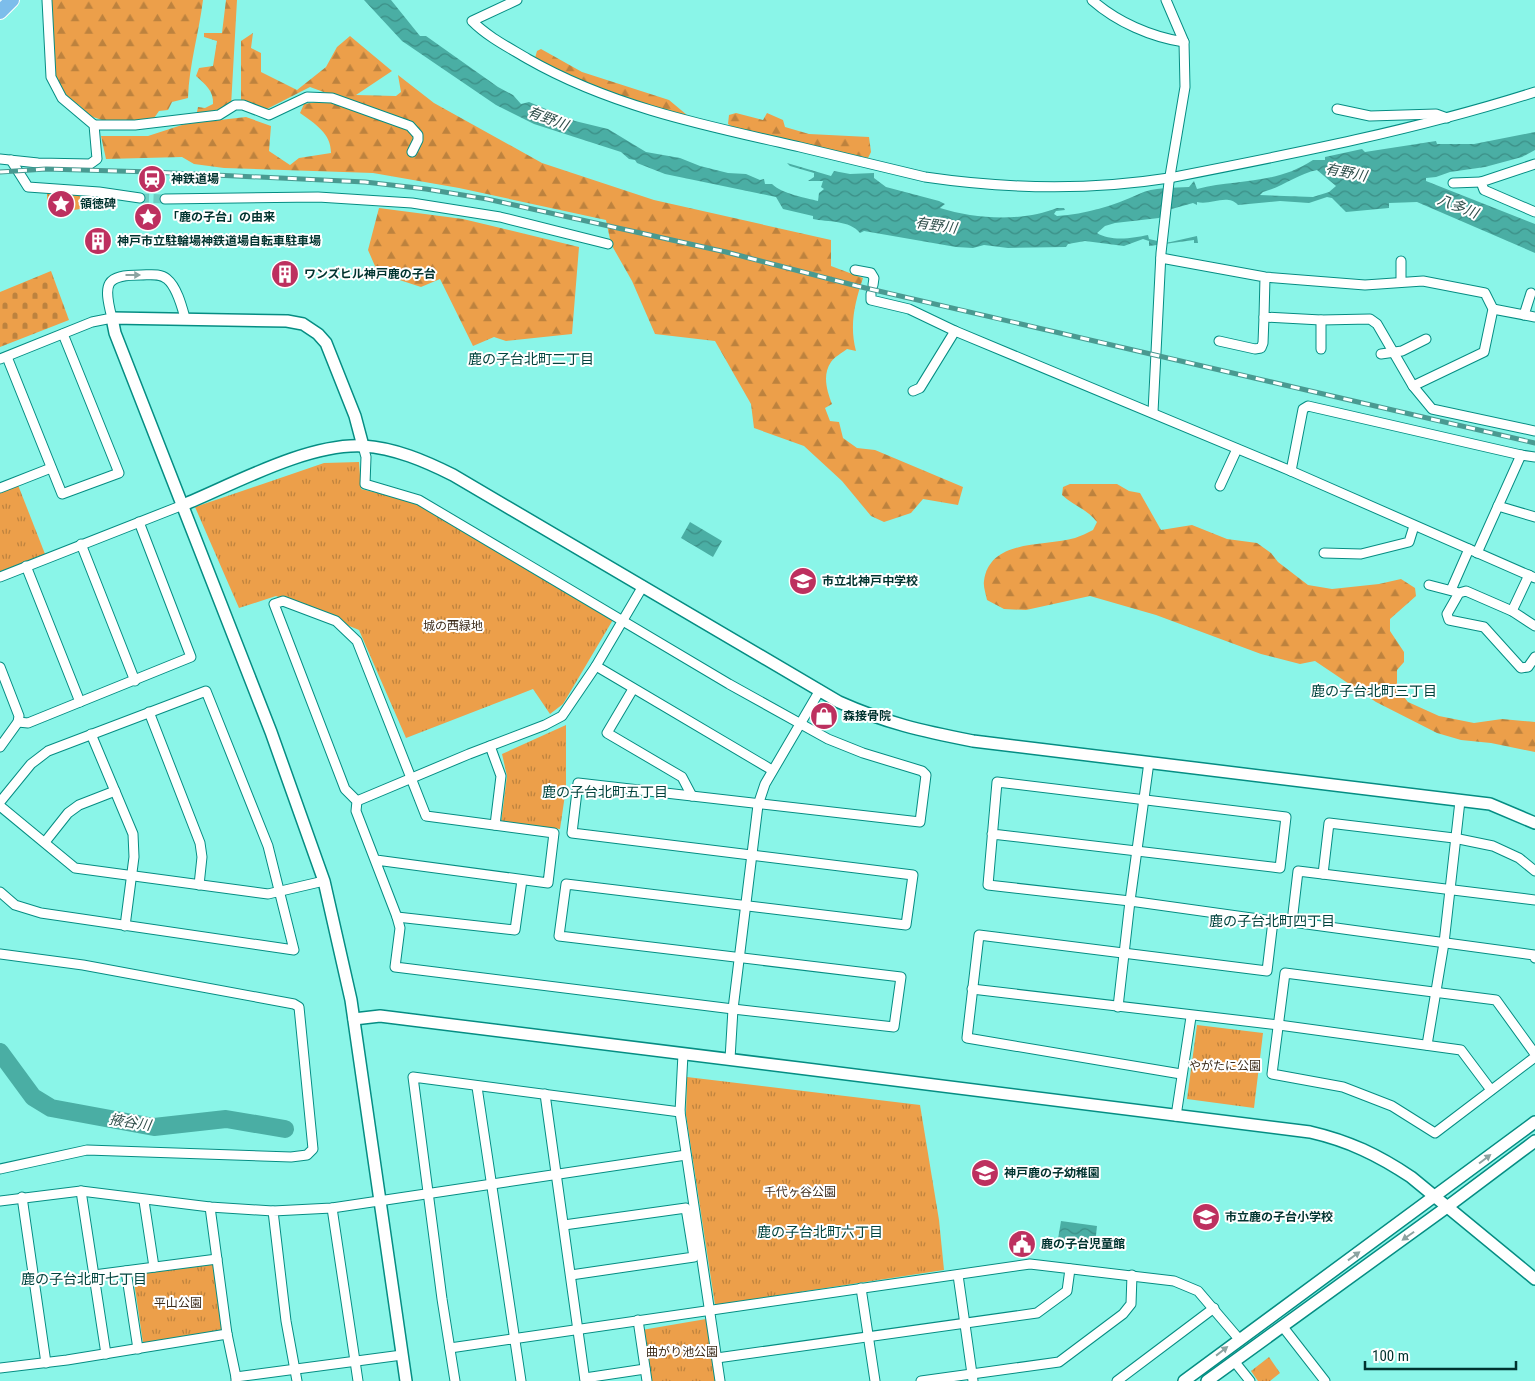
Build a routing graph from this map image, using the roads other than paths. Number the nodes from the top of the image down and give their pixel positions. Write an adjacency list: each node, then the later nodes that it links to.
1 (12, 0): 6 (main road)
2 (47, 0): 11 (street)
3 (517, 0): 16 (street)
4 (1092, 0): 7 (street)
5 (1166, 0): 7 (street)
6 (0, 12)
7 (1184, 42): 16 (street)
8 (1535, 92): 10 (street)
9 (1337, 109): 10 (street)
10 (1447, 118): 16 (street)
11 (94, 125): 12 (street); 14 (street)
12 (412, 152)
13 (0, 159): 14 (street)
14 (11, 160): 19 (street)
15 (1535, 164): 18 (street)
16 (1169, 180): 23 (street)
17 (1453, 182): 18 (street)
18 (1481, 182): 21 (street)
19 (140, 198)
20 (165, 199): 22 (street)
21 (1535, 212)
22 (608, 244)
23 (1161, 255): 26 (street); 48 (street)
24 (1401, 261): 27 (street)
25 (855, 270): 36 (street)
26 (1265, 277): 27 (street); 31 (street)
27 (1401, 282): 29 (street)
28 (1531, 294): 30 (street)
29 (1492, 309): 30 (street); 46 (street)
30 (1524, 315): 32 (street)
31 (1264, 317): 35 (street); 40 (street)
32 (1535, 317)
33 (112, 318): 34 (street); 34 (street, one-way to 34); 37 (street); 58 (street)
34 (185, 318): 50 (street)
35 (1321, 320): 41 (street); 42 (street)
36 (956, 331): 47 (street); 48 (street)
37 (63, 334): 45 (street); 54 (street)
38 (1426, 339): 42 (street)
39 (1220, 341): 40 (street)
40 (1235, 345): 44 (street)
41 (1321, 349)
42 (1392, 352): 43 (street); 46 (street)
43 (1381, 354)
44 (1233, 356)
45 (3, 358): 54 (street)
46 (1413, 386): 49 (street)
47 (913, 391)
48 (1152, 412): 51 (street)
49 (1535, 431)
50 (363, 446): 58 (street); 70 (street); 73 (street)
51 (1237, 449): 55 (street); 56 (street)
52 (1521, 455): 53 (street); 55 (street); 59 (street)
53 (1535, 457)
54 (51, 468): 57 (street)
55 (1291, 471): 62 (street)
56 (1220, 479)
57 (0, 488)
58 (183, 505): 61 (street); 109 (street)
59 (1498, 506): 60 (street); 64 (street)
60 (1535, 517)
61 (139, 522): 63 (street); 78 (street)
62 (1414, 526): 64 (street); 65 (street)
63 (81, 544): 66 (street); 78 (street)
64 (1473, 551): 68 (street); 71 (street)
65 (1324, 553)
66 (26, 566): 67 (street); 81 (street)
67 (0, 577)
68 (1532, 577): 72 (street)
69 (1429, 585): 71 (street)
70 (643, 586): 73 (street); 80 (street)
71 (1455, 592): 72 (street); 75 (street)
72 (1512, 611): 74 (street)
73 (622, 620): 77 (street); 84 (street)
74 (1535, 626)
75 (1535, 657)
76 (0, 666): 83 (street)
77 (596, 666): 79 (street); 86 (street)
78 (135, 680): 81 (street)
79 (633, 689): 89 (street); 92 (street)
80 (820, 690): 84 (street); 88 (street)
81 (80, 702): 83 (street)
82 (149, 712): 85 (street); 111 (street); 113 (street)
83 (18, 722): 87 (street)
84 (800, 723): 89 (street); 97 (street)
85 (91, 734): 91 (street); 96 (street)
86 (490, 746): 90 (street); 99 (street)
87 (0, 747)
88 (1149, 762): 94 (street); 95 (street)
89 (772, 770): 97 (street)
90 (410, 778): 93 (street); 93 (street); 99 (street)
91 (115, 791): 102 (street); 108 (street)
92 (692, 796): 97 (street); 104 (street)
93 (357, 801): 105 (street)
94 (1142, 801): 100 (street); 103 (street); 103 (street)
95 (1460, 801): 98 (street); 101 (street)
96 (0, 804): 102 (street)
97 (758, 805): 104 (street)
98 (1535, 823)
99 (494, 825): 110 (street)
100 (992, 834): 103 (street); 116 (street)
101 (1454, 838): 106 (street); 107 (street); 112 (street)
102 (45, 842): 108 (street)
103 (1137, 851): 116 (street)
104 (753, 857): 117 (street); 117 (street)
105 (376, 860): 110 (street); 118 (street)
106 (1535, 871)
107 (1323, 874): 112 (street); 120 (street)
108 (131, 875): 111 (street); 119 (street)
109 (324, 880): 113 (street); 130 (street)
110 (522, 880): 118 (street)
111 (199, 885): 113 (street)
112 (1450, 890): 115 (street); 120 (street)
113 (281, 891): 119 (street)
114 (0, 892): 119 (street)
115 (1535, 900)
116 (1130, 901): 122 (street); 122 (street)
117 (746, 907): 123 (street); 123 (street)
118 (397, 916): 128 (street)
119 (125, 926)
120 (1444, 943): 124 (street); 126 (street)
121 (0, 954): 145 (street)
122 (1124, 954): 125 (street); 127 (street)
123 (740, 958): 128 (street); 128 (street)
124 (1535, 958)
125 (972, 989): 127 (street); 136 (street)
126 (1435, 991): 131 (street); 132 (street); 134 (street)
127 (1118, 1007): 129 (street)
128 (733, 1009): 135 (street)
129 (1191, 1017): 131 (street); 136 (street)
130 (354, 1019): 133 (street); 154 (street)
131 (1279, 1025): 132 (street); 138 (street)
132 (1427, 1045): 138 (street)
133 (683, 1054): 135 (street); 140 (street)
134 (1535, 1056): 138 (street)
135 (730, 1059): 141 (street)
136 (1181, 1074): 141 (street)
137 (477, 1086): 139 (street); 147 (street); 149 (street)
138 (1491, 1090)
139 (545, 1094): 140 (street); 146 (street)
140 (680, 1112): 144 (street)
141 (1176, 1116): 151 (street)
142 (1535, 1122): 151 (street, one-way to 142)
143 (1535, 1140): 157 (street)
144 (686, 1155): 146 (street); 171 (street)
145 (0, 1168)
146 (556, 1173): 147 (street); 159 (street)
147 (492, 1184): 149 (street); 178 (street)
148 (81, 1191): 150 (street); 153 (street); 165 (street)
149 (429, 1194): 154 (street); 180 (street)
150 (22, 1197): 152 (street); 187 (street)
151 (1435, 1197): 157 (street); 179 (street, one-way to 151)
152 (0, 1200)
153 (144, 1200): 155 (street); 161 (street)
154 (380, 1200): 156 (street); 183 (street)
155 (210, 1207): 158 (street); 160 (street)
156 (332, 1208): 158 (street); 185 (street)
157 (1447, 1208): 168 (street); 174 (street, one-way to 174)
158 (273, 1210): 189 (street)
159 (564, 1226): 166 (street); 166 (street)
160 (217, 1258): 161 (street); 176 (street)
161 (154, 1267): 163 (street)
162 (1070, 1269): 164 (street); 167 (street); 173 (street)
163 (126, 1271): 165 (street); 181 (street)
164 (958, 1274): 169 (street); 173 (street)
165 (94, 1275): 182 (street)
166 (571, 1275): 175 (street)
167 (1132, 1275): 170 (street); 191 (street)
168 (1535, 1279)
169 (861, 1288): 171 (street); 177 (street)
170 (1214, 1308): 179 (street); 203 (street)
171 (710, 1311): 172 (street); 184 (street)
172 (638, 1320): 175 (street); 190 (street)
173 (966, 1324): 177 (street); 191 (street)
174 (1283, 1327): 186 (street); 207 (street)
175 (578, 1330): 178 (street); 193 (street)
176 (227, 1334): 181 (street); 192 (street)
177 (869, 1337): 184 (street); 201 (street)
178 (514, 1339): 180 (street); 198 (street)
179 (1239, 1339): 204 (street, one-way to 179)
180 (450, 1348): 197 (street)
181 (138, 1349): 182 (street)
182 (106, 1354): 187 (street)
183 (402, 1355): 185 (street); 196 (street)
184 (717, 1358): 200 (street)
185 (355, 1360): 189 (street); 195 (street)
186 (1234, 1361): 205 (street); 206 (street)
187 (46, 1363): 188 (street)
188 (0, 1368)
189 (295, 1369): 192 (street); 194 (street)
190 (645, 1369): 193 (street); 199 (street)
191 (973, 1377): 202 (street)
192 (236, 1379)
193 (585, 1379)
194 (296, 1381)
195 (358, 1381)
196 (406, 1381)
197 (456, 1381)
198 (521, 1381)
199 (647, 1381)
200 (720, 1381)
201 (875, 1381)
202 (921, 1381)
203 (1117, 1381)
204 (1184, 1381)
205 (1207, 1381)
206 (1250, 1381)
207 (1325, 1381)

